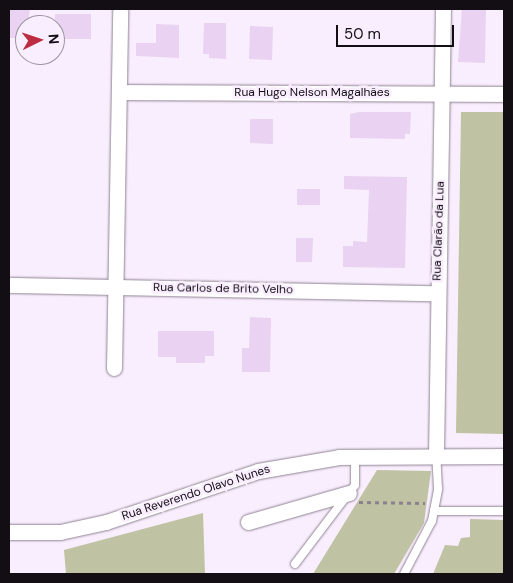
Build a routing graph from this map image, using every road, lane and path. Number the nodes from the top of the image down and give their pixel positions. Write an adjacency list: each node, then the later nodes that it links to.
1 (443, 9): 4 (street, Rua Clarão da Lua)
2 (120, 11): 3 (street)
3 (120, 92): 4 (street, Rua Hugo Nelson Magalhães); 7 (street)
4 (443, 94): 5 (street, Rua Hugo Nelson Magalhães); 8 (street, Rua Clarão da Lua)
5 (504, 94)
6 (9, 285): 7 (street, Rua Carlos de Brito Velho)
7 (116, 287): 8 (street, Rua Carlos de Brito Velho); 9 (street)
8 (438, 293): 10 (street, Rua Clarão da Lua)
9 (114, 368)
10 (436, 454): 11 (street, Rua Reverendo Olavo Nunes); 12 (street, Rua Reverendo Olavo Nunes); 14 (lane)
11 (355, 455): 13 (lane); 17 (street, Rua Reverendo Olavo Nunes)
12 (504, 456)
13 (346, 497): 14 (path); 16 (street); 18 (lane)
14 (435, 507): 15 (lane); 19 (lane)
15 (504, 511)
16 (248, 522)
17 (9, 532)
18 (295, 564)
19 (404, 574)

